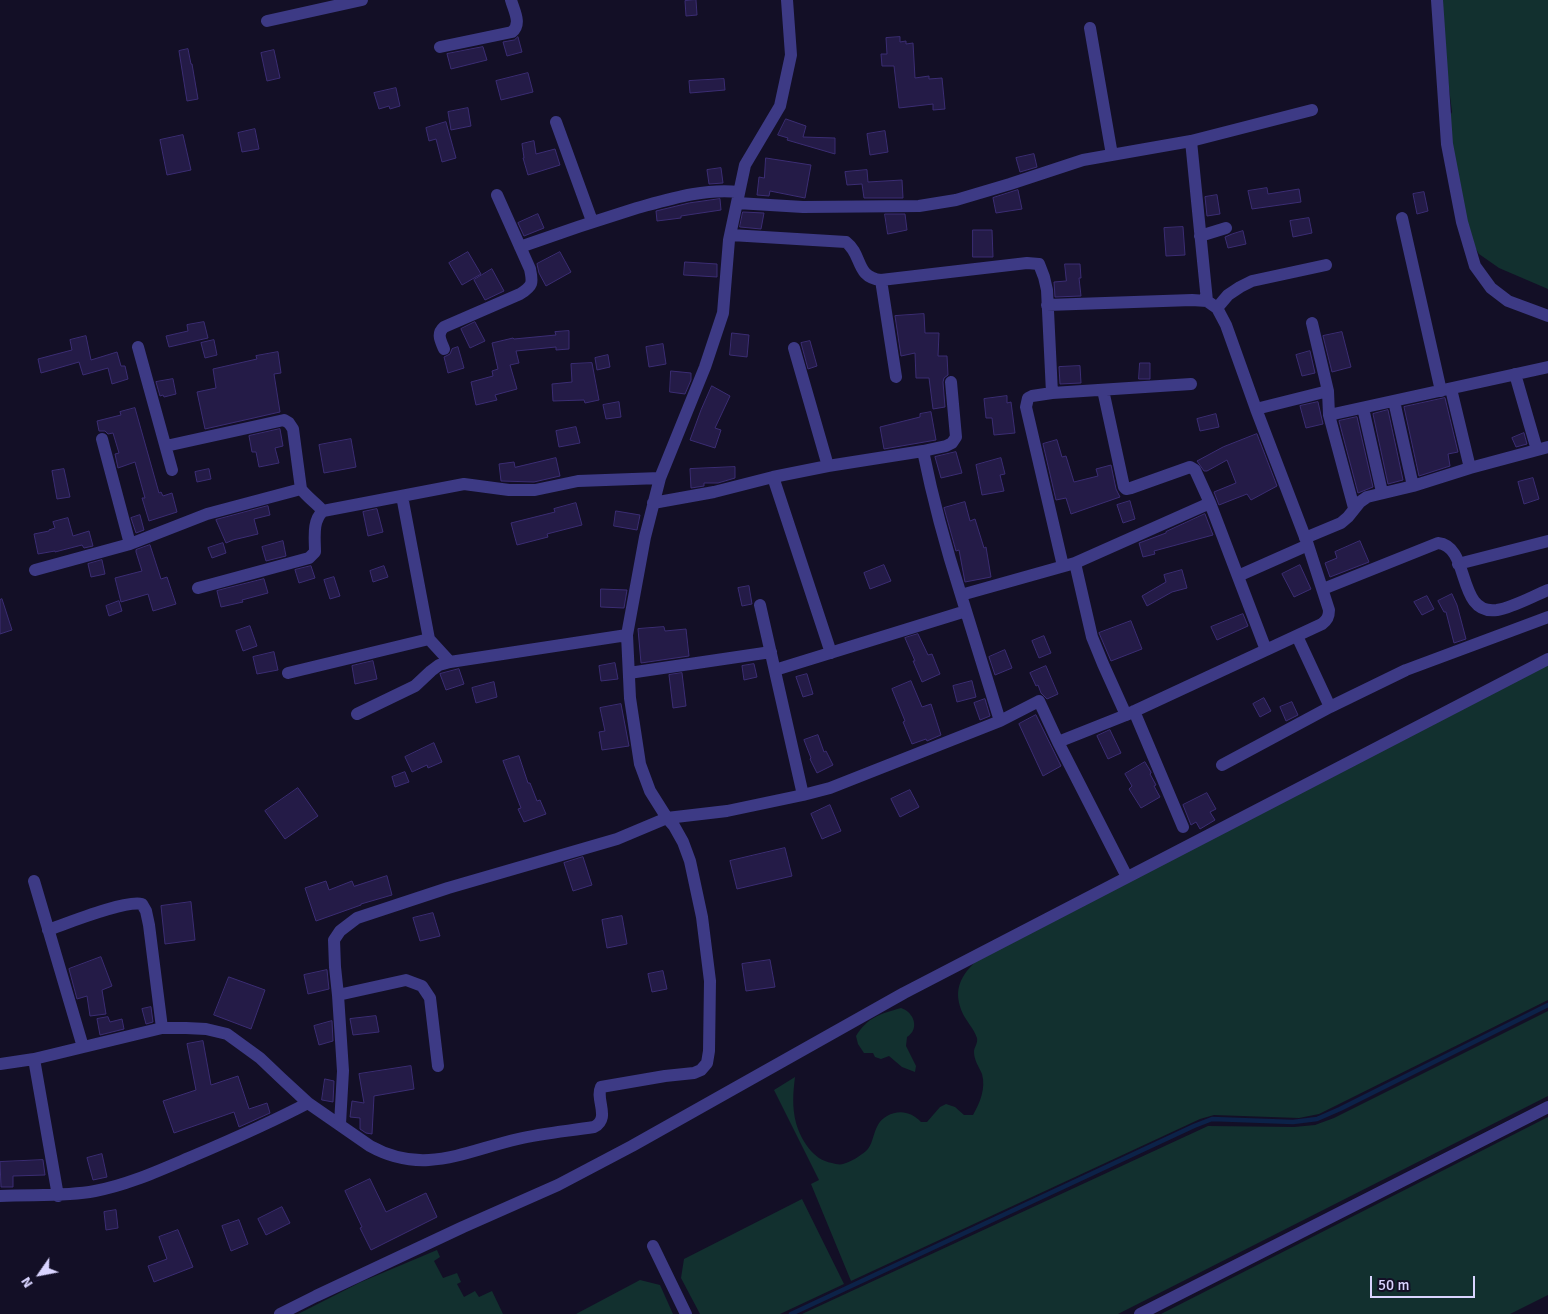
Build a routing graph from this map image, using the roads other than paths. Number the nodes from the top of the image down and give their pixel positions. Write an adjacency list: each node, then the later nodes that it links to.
1 (362, 0): 5 (street)
2 (511, 0): 7 (street)
3 (787, 0): 13 (street)
4 (1437, 0): 24 (street)
5 (267, 21)
6 (1090, 28): 11 (street)
7 (440, 48)
8 (1312, 110): 10 (street)
9 (556, 122): 15 (street)
10 (1190, 141): 11 (street); 18 (street)
11 (1112, 155): 13 (street)
12 (497, 194): 19 (street)
13 (738, 197): 15 (street); 17 (street)
14 (1402, 218): 35 (street)
15 (592, 222): 19 (street)
16 (1226, 228): 18 (street)
17 (731, 235): 21 (street); 50 (street)
18 (1200, 236): 23 (street)
19 (520, 247): 28 (street)
20 (1326, 265): 23 (street)
21 (882, 280): 22 (street); 31 (street)
22 (1047, 305): 23 (street); 37 (street)
23 (1212, 305): 40 (street)
24 (1548, 316)
25 (1312, 323): 36 (street)
26 (138, 347): 43 (street)
27 (794, 348): 46 (street)
28 (444, 350)
29 (1548, 367): 30 (street)
30 (1515, 374): 35 (street); 44 (street)
31 (896, 377)
32 (951, 382): 45 (street)
33 (1190, 384): 34 (street)
34 (1103, 390): 37 (street); 56 (street)
35 (1446, 390): 38 (street); 47 (street)
36 (1328, 391): 40 (street); 41 (street)
37 (1052, 393): 63 (street)
38 (1394, 401): 39 (street); 51 (street)
39 (1363, 408): 41 (street); 53 (street)
40 (1256, 409): 60 (street)
41 (1329, 415): 57 (street)
42 (102, 439): 61 (street)
43 (166, 446): 48 (street); 52 (street)
44 (1542, 449): 47 (street)
45 (923, 451): 46 (street); 69 (street)
46 (828, 466): 49 (street)
47 (1470, 468): 51 (street)
48 (172, 470)
49 (772, 477): 55 (street); 78 (street)
50 (660, 478): 54 (street); 55 (street)
51 (1413, 486): 53 (street)
52 (301, 489): 58 (street); 61 (street)
53 (1382, 492): 57 (street)
54 (402, 496): 58 (street); 75 (street)
55 (653, 503): 73 (street)
56 (1210, 503): 63 (street); 65 (street)
57 (1354, 508): 60 (street)
58 (323, 511): 66 (street)
59 (1548, 541): 62 (street)
60 (1306, 542): 65 (street); 67 (street)
61 (130, 544): 64 (street)
62 (1458, 564): 67 (street); 68 (street)
63 (1069, 565): 69 (street); 85 (street)
64 (35, 570)
65 (1238, 576): 76 (street)
66 (198, 588)
67 (1323, 589): 74 (street)
68 (1548, 590)
69 (961, 595): 71 (street)
70 (760, 605): 77 (street)
71 (966, 611): 78 (street); 87 (street)
72 (1548, 617): 84 (street)
73 (627, 635): 80 (street); 83 (street)
74 (1296, 636): 76 (street); 84 (street)
75 (430, 639): 80 (street); 82 (street)
76 (1266, 650): 85 (street)
77 (771, 652): 81 (street); 83 (street)
78 (831, 653): 81 (street)
79 (1548, 659): 93 (street)
80 (450, 662): 86 (street)
81 (775, 670): 90 (street)
82 (288, 673)
83 (629, 673): 91 (street)
84 (1330, 707): 89 (street)
85 (1130, 713): 88 (street); 92 (street)
86 (356, 714)
87 (1000, 721): 88 (street); 90 (street)
88 (1058, 742): 93 (street)
89 (1222, 765)
90 (803, 795): 91 (street)
91 (667, 818): 96 (street); 104 (street)
92 (1183, 827)
93 (1127, 877): 108 (street)
94 (34, 881): 95 (street)
95 (48, 930): 97 (street); 98 (street)
96 (338, 995): 101 (street); 104 (street)
97 (162, 1028): 98 (street); 102 (street)
98 (83, 1047): 99 (street)
99 (34, 1059): 100 (street); 106 (street)
100 (0, 1064)
101 (438, 1066)
102 (308, 1103): 104 (street); 106 (street)
103 (1548, 1107): 110 (street)
104 (340, 1124)
105 (0, 1196): 106 (street)
106 (58, 1196)
107 (653, 1246): 109 (street)
108 (280, 1314)
109 (686, 1314)
110 (1140, 1314)

